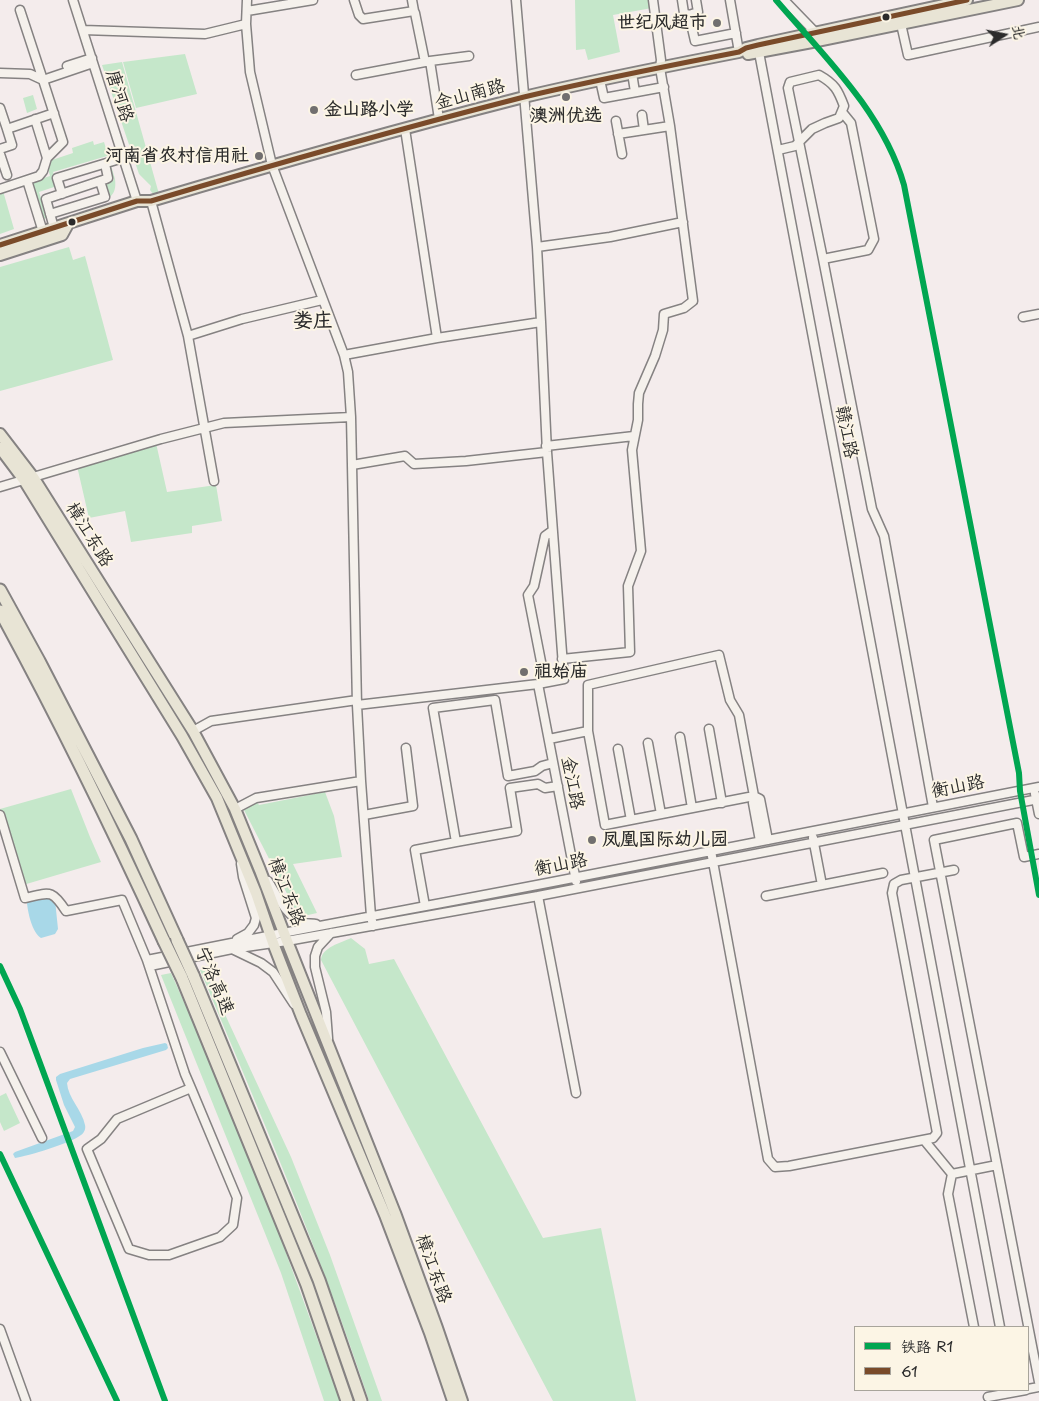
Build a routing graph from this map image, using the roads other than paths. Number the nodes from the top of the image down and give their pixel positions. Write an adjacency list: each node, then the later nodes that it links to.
1 (73, 0): 22 (street, 唐河路)
2 (247, 0): 16 (street)
3 (313, 0): 16 (street)
4 (354, 0): 17 (street)
5 (412, 0): 17 (street)
6 (516, 0): 39 (street)
7 (653, 0): 31 (street)
8 (682, 0): 18 (street)
9 (696, 0): 18 (street)
10 (730, 0): 23 (street)
11 (784, 0): 24 (street)
12 (964, 0): 14 (main road, 金山南路)
13 (1018, 0): 20 (main road, 金山南路)
14 (932, 4): 24 (main road, 金山南路)
15 (20, 10): 35 (street)
16 (247, 11): 19 (street)
17 (414, 11): 29 (street)
18 (689, 15): 23 (street)
19 (246, 24): 22 (street); 60 (street)
20 (901, 24): 21 (street); 25 (main road, 金山南路)
21 (1039, 27)
22 (83, 30): 28 (street, 唐河路)
23 (736, 33): 26 (street)
24 (816, 33): 25 (main road, 金山南路)
25 (758, 49): 26 (main road, 金山南路); 54 (street, 赣江路)
26 (739, 52): 31 (main road, 金山南路)
27 (469, 56): 29 (street)
28 (92, 61): 30 (street); 35 (street); 58 (street, 唐河路)
29 (427, 62): 34 (street); 45 (street)
30 (67, 66)
31 (660, 68): 33 (main road, 金山南路); 37 (street)
32 (0, 73): 35 (street)
33 (632, 74): 36 (main road, 金山南路); 38 (street)
34 (356, 75)
35 (43, 80): 42 (street)
36 (600, 80): 38 (street); 39 (main road, 金山南路)
37 (664, 87): 38 (street); 47 (street)
38 (635, 92)
39 (525, 97): 45 (main road, 金山南路); 74 (street)
40 (0, 108): 48 (street)
41 (842, 112): 52 (street); 52 (street); 76 (street)
42 (54, 113): 44 (street); 57 (street)
43 (642, 115): 50 (street)
44 (35, 119): 48 (street); 57 (street)
45 (440, 119): 49 (main road, 金山南路)
46 (616, 121): 51 (street)
47 (670, 126): 50 (street); 69 (street)
48 (7, 129): 53 (street)
49 (405, 129): 60 (main road, 金山南路); 82 (street)
50 (644, 130): 51 (street)
51 (618, 134): 56 (street)
52 (800, 141): 54 (street); 76 (street)
53 (0, 150)
54 (778, 150): 120 (street, 赣江路)
55 (0, 154): 61 (street)
56 (622, 154)
57 (47, 158): 62 (street)
58 (123, 158): 59 (street); 66 (street, 唐河路)
59 (105, 164): 63 (street); 65 (street)
60 (272, 165): 67 (main road, 金山南路); 77 (street)
61 (6, 175)
62 (27, 180): 64 (street); 72 (street)
63 (100, 181): 65 (street); 68 (street)
64 (0, 188)
65 (62, 194): 68 (street)
66 (137, 201): 67 (main road, 金山南路); 70 (main road, 金山南路)
67 (151, 202): 81 (street)
68 (50, 214): 71 (street)
69 (683, 222): 74 (street); 87 (street)
70 (68, 224): 71 (main road, 金山南路); 75 (main road, 金山南路)
71 (54, 228): 72 (main road, 金山南路)
72 (43, 232): 73 (main road, 金山南路)
73 (0, 245)
74 (537, 247): 80 (street)
75 (0, 255)
76 (823, 259): 117 (street)
77 (322, 300): 81 (street); 83 (street)
78 (1039, 314): 79 (street)
79 (1023, 317)
80 (542, 322): 82 (street); 89 (street)
81 (188, 336): 85 (street)
82 (437, 338): 83 (street)
83 (344, 355): 84 (street)
84 (351, 416): 85 (street); 90 (street)
85 (205, 427): 91 (street); 92 (street)
86 (0, 434): 91 (main road, 樟江东路)
87 (634, 436): 89 (street); 97 (street)
88 (0, 448): 91 (main road, 樟江东路)
89 (546, 449): 90 (street); 94 (street)
90 (352, 465): 99 (street)
91 (29, 478): 93 (street); 101 (main road, 樟江东路); 132 (main road, 樟江东路)
92 (214, 481)
93 (0, 487)
94 (552, 531): 97 (street); 98 (street, 金江路)
95 (0, 590): 174 (highway, 宁洛高速, bridge)
96 (0, 611): 173 (highway, 宁洛高速, bridge)
97 (562, 659): 98 (street)
98 (542, 683): 99 (street); 104 (street, 金江路)
99 (357, 702): 101 (street); 110 (street)
100 (709, 730): 116 (street)
101 (193, 731): 119 (main road, 樟江东路)
102 (588, 732): 104 (street); 114 (street); 125 (street)
103 (680, 737): 118 (street)
104 (548, 739): 108 (street, 金江路)
105 (648, 743): 121 (street)
106 (406, 748): 124 (street)
107 (618, 749): 125 (street)
108 (553, 763): 109 (street); 111 (street, 金江路)
109 (508, 776): 112 (street); 129 (street)
110 (361, 781): 119 (street); 124 (street)
111 (558, 786): 112 (street); 140 (street, 金江路)
112 (510, 788): 129 (street)
113 (1036, 788): 115 (street); 117 (street, 衡山路)
114 (754, 796): 116 (street); 128 (street)
115 (1038, 799): 122 (street); 126 (street, 衡山路)
116 (722, 802): 118 (street)
117 (933, 807): 120 (street, 衡山路)
118 (692, 808): 121 (street)
119 (235, 809): 135 (main road, 樟江东路)
120 (902, 813): 126 (street, 赣江路); 127 (street, 衡山路)
121 (661, 814): 125 (street)
122 (1039, 814)
123 (0, 815): 153 (street)
124 (364, 815): 146 (street)
125 (631, 820)
126 (905, 824): 130 (street, 衡山路); 139 (street, 赣江路)
127 (812, 831): 128 (street, 衡山路); 130 (street)
128 (764, 841): 131 (street, 衡山路)
129 (456, 842): 145 (street)
130 (814, 843): 134 (street, 衡山路); 141 (street)
131 (711, 851): 134 (street); 140 (street, 衡山路)
132 (240, 852): 151 (main road, 樟江东路); 152 (street)
133 (1039, 854): 137 (street)
134 (713, 862): 142 (street, 衡山路); 160 (street)
135 (260, 870): 147 (street); 150 (main road, 樟江东路)
136 (954, 870): 137 (street)
137 (940, 872): 139 (street); 161 (street)
138 (883, 873): 141 (street)
139 (914, 877): 160 (street); 162 (street, 赣江路)
140 (575, 878): 142 (street, 金江路); 145 (street, 衡山路)
141 (822, 885): 144 (street)
142 (577, 889): 143 (street, 衡山路)
143 (538, 896): 148 (street, 衡山路); 158 (street)
144 (766, 896)
145 (425, 906): 146 (street, 衡山路)
146 (370, 916): 147 (street, 衡山路); 148 (street)
147 (331, 924): 150 (street, 衡山路)
148 (373, 926): 149 (street, 衡山路)
149 (331, 933): 150 (street, 衡山路); 155 (street)
150 (286, 937): 151 (street, 衡山路); 155 (main road, 樟江东路)
151 (271, 939): 152 (street, 衡山路); 154 (main road, 樟江东路)
152 (232, 946): 153 (street, 衡山路); 154 (street)
153 (148, 963): 157 (street)
154 (301, 1015): 175 (main road, 樟江东路)
155 (328, 1045): 176 (main road, 樟江东路)
156 (0, 1052): 159 (street)
157 (191, 1088): 157 (street)
158 (576, 1093)
159 (42, 1138)
160 (924, 1140): 163 (street)
161 (997, 1165): 162 (street); 166 (street)
162 (970, 1171): 163 (street); 165 (street, 赣江路)
163 (952, 1174): 164 (street)
164 (974, 1326)
165 (1000, 1326)
166 (1028, 1326)
167 (0, 1329): 172 (street)
168 (1029, 1330): 169 (street)
169 (1039, 1382)
170 (1012, 1391): 171 (street); 177 (street)
171 (987, 1396)
172 (26, 1401)
173 (347, 1401)
174 (361, 1401)
175 (453, 1401)
176 (462, 1401)
177 (1014, 1401)

